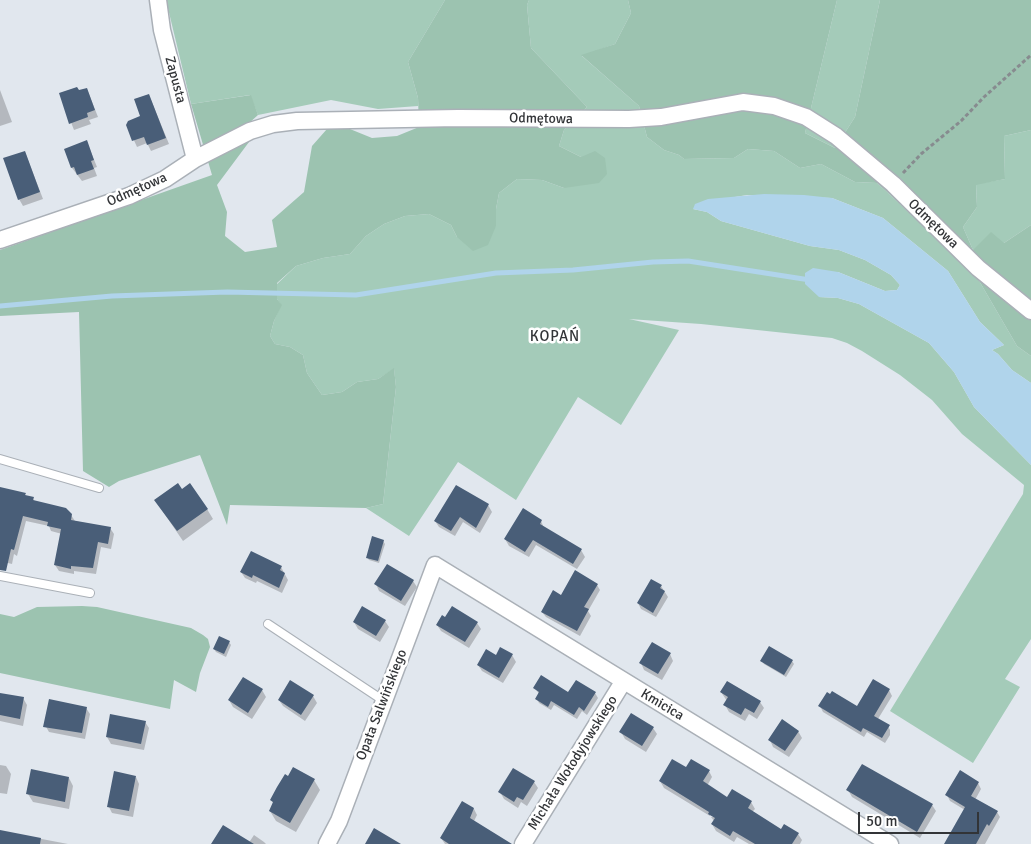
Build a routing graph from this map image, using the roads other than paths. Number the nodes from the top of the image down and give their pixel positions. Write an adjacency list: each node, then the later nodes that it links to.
1 (158, 0): 2 (street, Zapusta)
2 (195, 159): 3 (street, Odmętowa); 4 (street, Odmętowa)
3 (0, 240)
4 (1031, 311)
5 (0, 459): 6 (lane)
6 (99, 488)
7 (435, 565): 11 (street, Kmicica); 12 (street, Opata Salwińskiego)
8 (0, 576): 9 (lane)
9 (90, 592)
10 (268, 624): 12 (lane)
11 (623, 682): 14 (street, Michała Wołodyjowskiego); 15 (street, Kmicica)
12 (384, 700): 13 (street, Opata Salwińskiego)
13 (327, 844)
14 (523, 844)
15 (890, 844)

